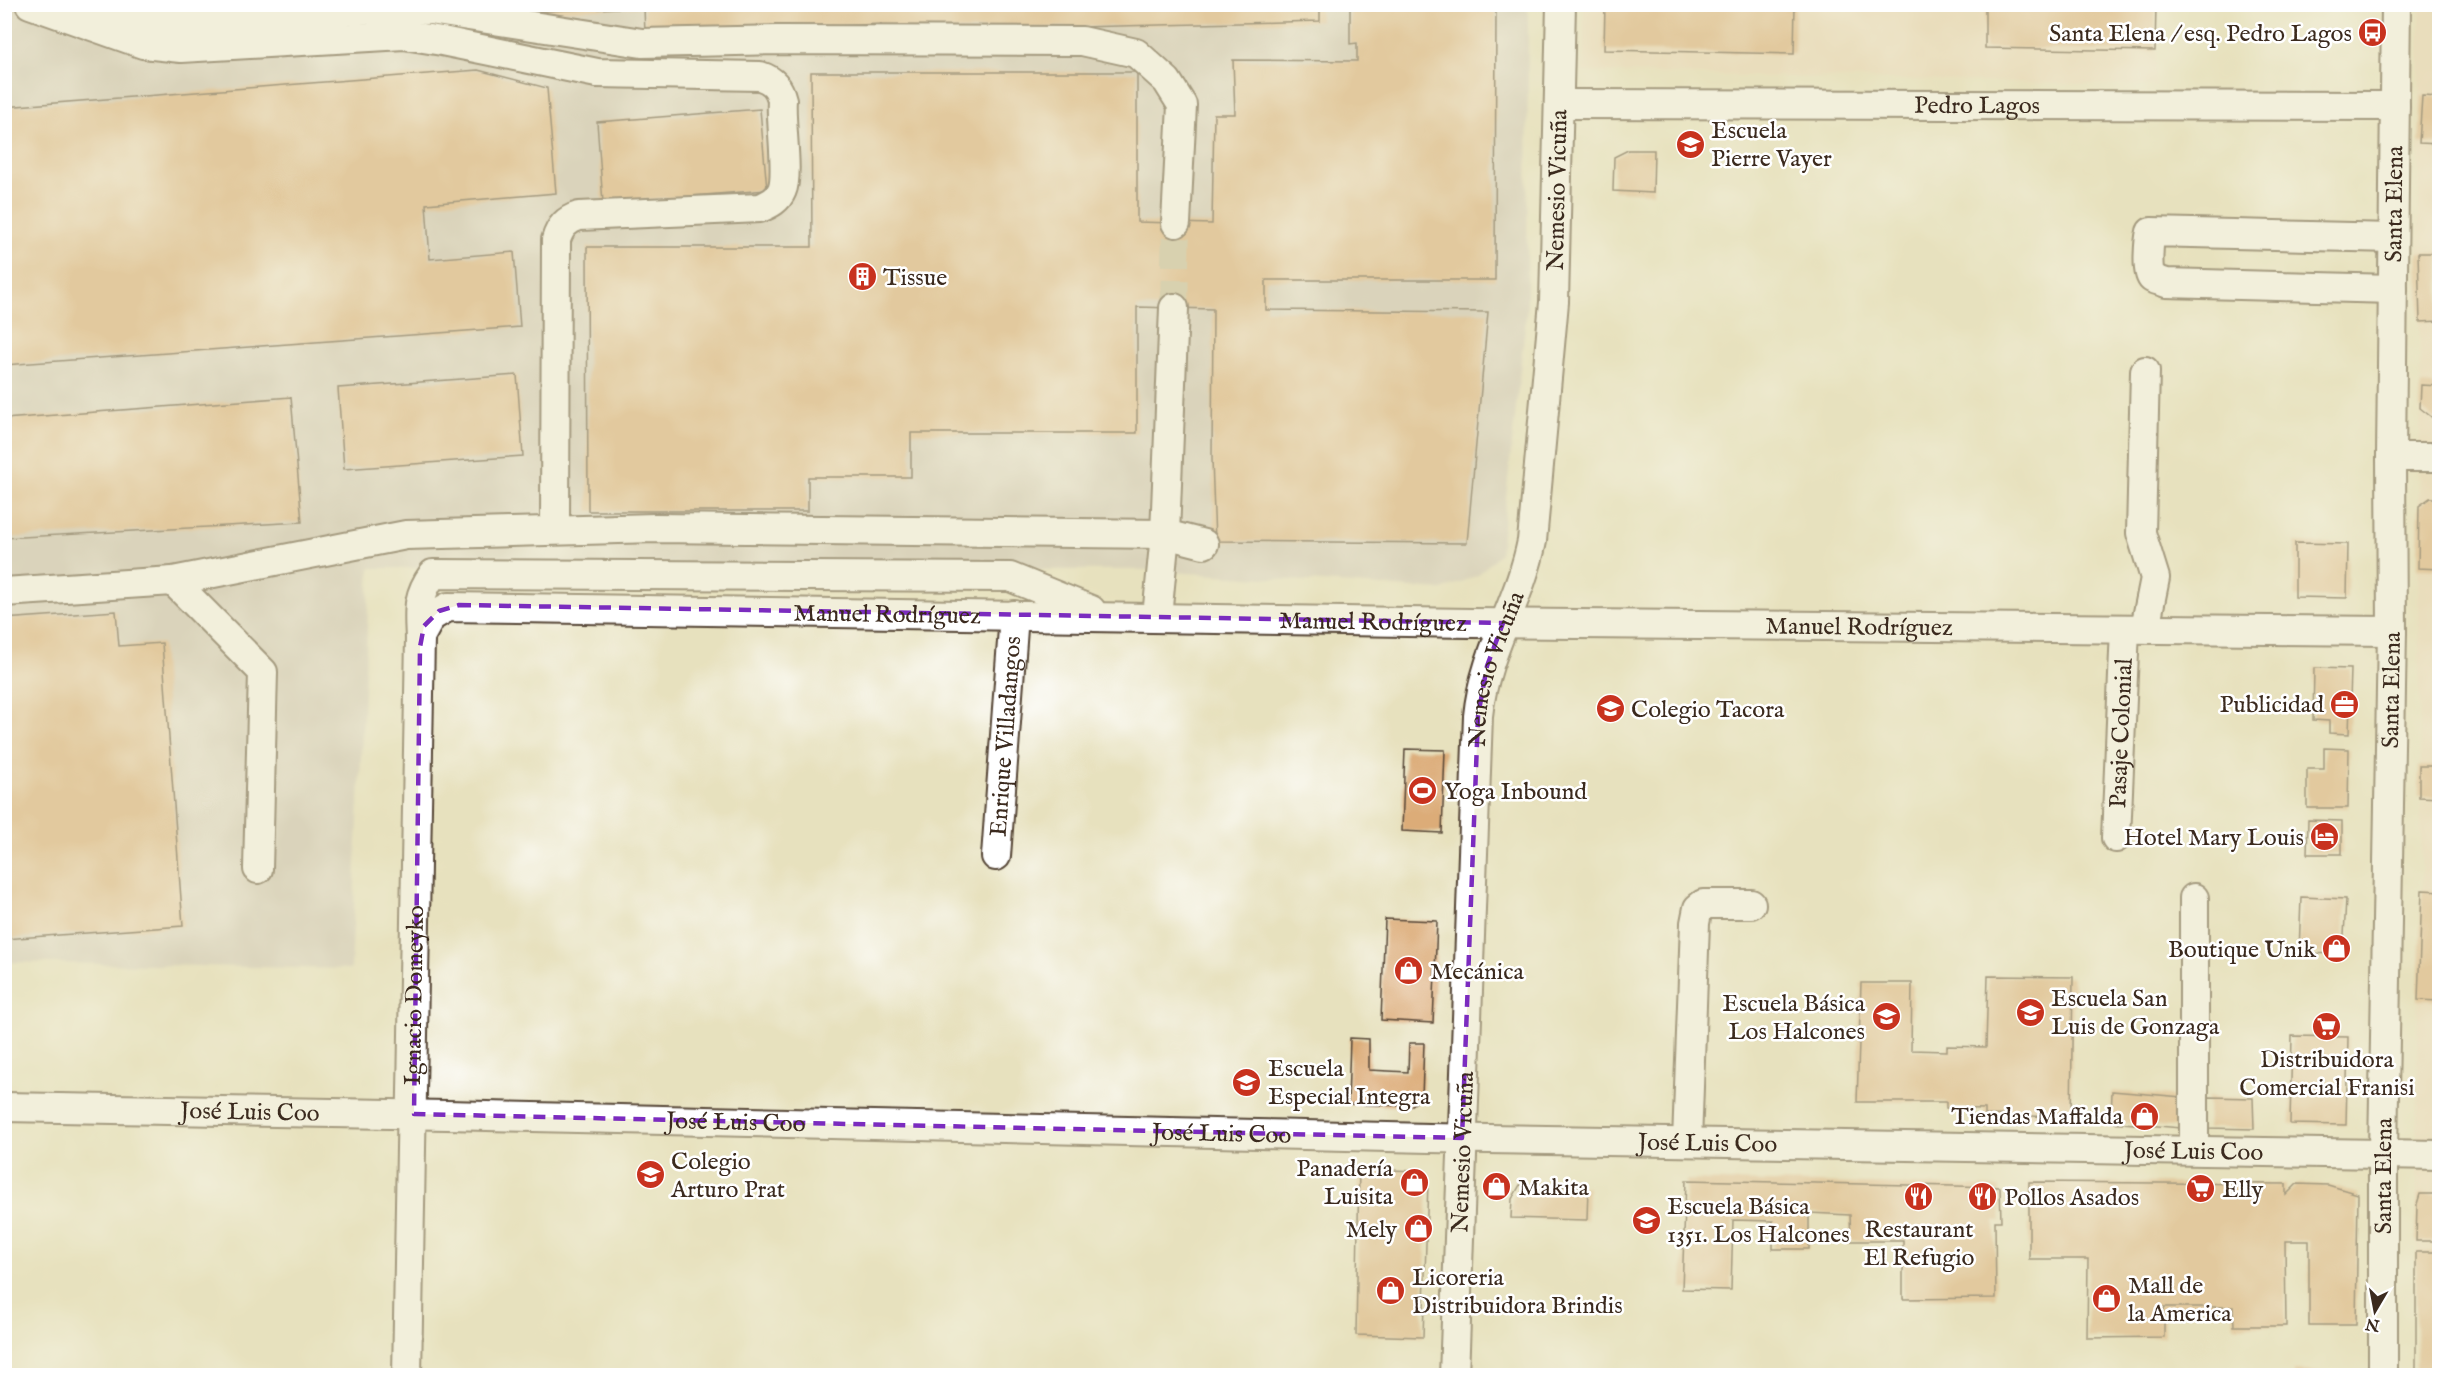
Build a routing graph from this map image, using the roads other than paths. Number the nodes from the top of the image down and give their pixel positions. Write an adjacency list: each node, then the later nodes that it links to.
1 (30, 4): 14 (street)
2 (97, 4): 7 (street)
3 (1562, 4): 5 (street, Nemesio Vicuña)
4 (2396, 4): 6 (street, Santa Elena)
5 (1559, 104): 6 (street, Pedro Lagos); 23 (street, Nemesio Vicuña)
6 (2395, 106): 8 (street, Santa Elena)
7 (1176, 223)
8 (2393, 238): 9 (street, Santa Elena); 9 (street)
9 (2393, 289): 12 (street, Santa Elena)
10 (1174, 308): 15 (street)
11 (2145, 371): 24 (street, Pasaje Colonial)
12 (2391, 457): 13 (street); 25 (street, Santa Elena)
13 (2439, 457)
14 (555, 530): 15 (street); 17 (street)
15 (1165, 534): 16 (street); 22 (street)
16 (1204, 544)
17 (173, 581): 18 (street); 29 (street)
18 (4, 592)
19 (1014, 615): 20 (street, Manuel Rodríguez); 21 (street, Manuel Rodríguez); 28 (street, Enrique Villadangos)
20 (1107, 616): 22 (street, Manuel Rodríguez); 26 (street)
21 (431, 617): 26 (street, Ignacio Domeyko)
22 (1157, 617): 23 (street, Manuel Rodríguez)
23 (1503, 623): 24 (street, Manuel Rodríguez); 34 (street, Nemesio Vicuña)
24 (2135, 628): 25 (street, Manuel Rodríguez); 27 (street, Pasaje Colonial)
25 (2392, 631): 37 (street, Santa Elena)
26 (420, 647): 33 (street, Ignacio Domeyko)
27 (2116, 838)
28 (996, 856)
29 (258, 869)
30 (2194, 898): 36 (street)
31 (1750, 904): 35 (street)
32 (4, 1107): 33 (street, José Luis Coo)
33 (414, 1114): 34 (street, José Luis Coo); 39 (street, Ignacio Domeyko)
34 (1462, 1138): 35 (street, José Luis Coo); 40 (street, Nemesio Vicuña)
35 (1687, 1142): 36 (street, José Luis Coo)
36 (2194, 1150): 37 (street, José Luis Coo)
37 (2383, 1153): 38 (street, José Luis Coo); 41 (street, Santa Elena)
38 (2439, 1155)
39 (407, 1376)
40 (1454, 1376)
41 (2383, 1376)

